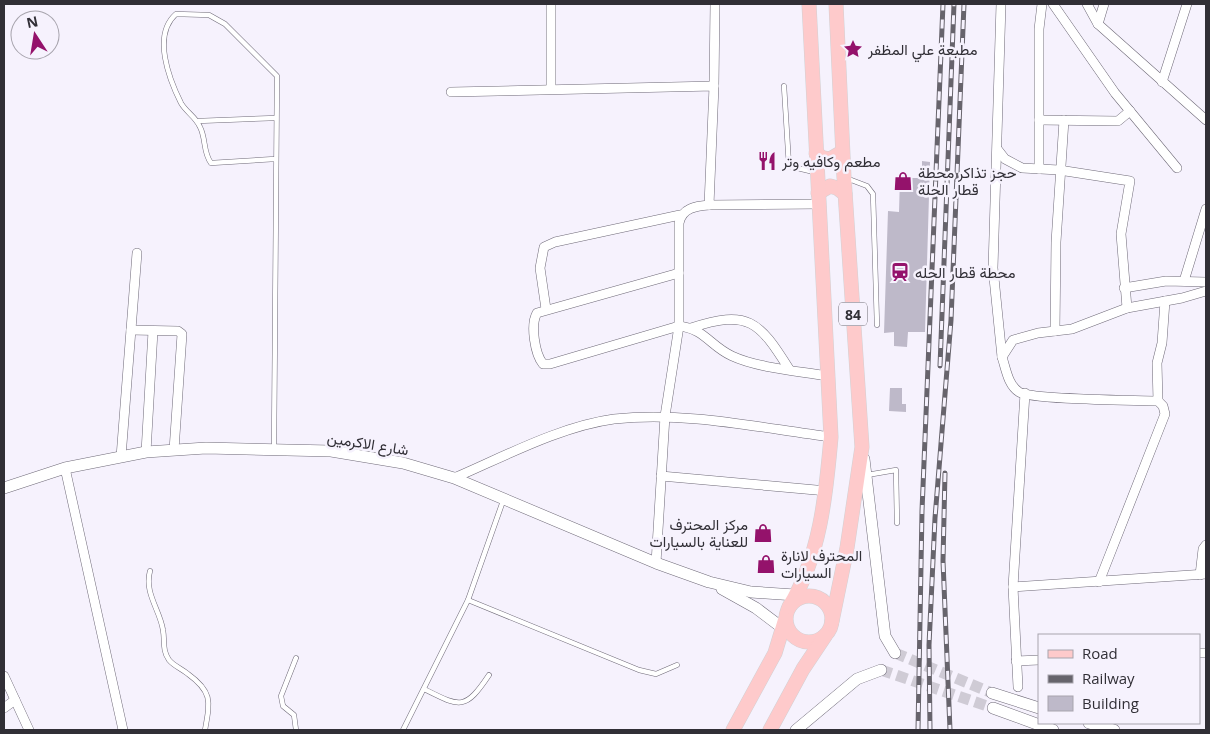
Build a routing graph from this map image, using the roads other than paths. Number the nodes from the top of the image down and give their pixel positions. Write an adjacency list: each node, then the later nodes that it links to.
1 (551, 4): 15 (street)
2 (715, 4): 13 (street)
3 (809, 4): 25 (main road, 84)
4 (836, 4): 24 (main road, 84)
5 (1001, 4): 23 (street)
6 (1042, 4): 19 (street)
7 (1053, 4): 17 (street)
8 (1087, 4): 11 (street)
9 (1104, 4): 11 (street)
10 (1188, 4): 12 (street)
11 (1098, 24): 12 (street)
12 (1162, 82): 21 (street)
13 (714, 86): 15 (street); 34 (street)
14 (784, 86): 30 (lane)
15 (550, 89): 16 (street)
16 (451, 92)
17 (1130, 111): 20 (street); 27 (street)
18 (276, 118): 22 (lane); 22 (lane); 26 (lane)
19 (1039, 120): 20 (street); 28 (street)
20 (1064, 120): 29 (street)
21 (1206, 120)
22 (198, 121): 26 (lane)
23 (998, 150): 28 (street); 52 (street)
24 (842, 152): 25 (main road); 31 (main road, 84)
25 (816, 153): 30 (main road, 84)
26 (275, 159): 60 (lane)
27 (1177, 168)
28 (1039, 169): 29 (street)
29 (1059, 170): 41 (street); 51 (street)
30 (816, 172): 33 (main road, 84)
31 (844, 177): 32 (main road, 84); 46 (lane)
32 (845, 194): 33 (main road); 59 (main road, 84)
33 (818, 199): 34 (street); 54 (main road, 84)
34 (709, 205): 36 (street)
35 (1206, 209): 39 (street)
36 (680, 215): 38 (street); 45 (street)
37 (137, 253): 49 (street)
38 (679, 273): 45 (street); 47 (street)
39 (1184, 281): 40 (street); 41 (street)
40 (1206, 282)
41 (1124, 288): 44 (street)
42 (1206, 290): 43 (street)
43 (1165, 301): 44 (street); 56 (street)
44 (1127, 308): 51 (street)
45 (546, 309): 47 (street)
46 (877, 325)
47 (679, 326): 48 (street); 57 (street)
48 (691, 328): 53 (street); 53 (street)
49 (131, 330): 50 (street); 63 (street)
50 (153, 331): 61 (street); 62 (street)
51 (1055, 331): 52 (street)
52 (1002, 357): 55 (street)
53 (789, 369): 54 (street)
54 (827, 376): 58 (main road, 84)
55 (1025, 393): 56 (street); 78 (street)
56 (1158, 401): 77 (street)
57 (665, 416): 58 (street); 66 (street); 67 (street)
58 (831, 437): 69 (main road, 84)
59 (862, 447): 65 (street); 81 (main road, 84)
60 (274, 448): 61 (street, شارع الاكرمين); 67 (street, شارع الاكرمين)
61 (174, 450): 62 (street, شارع الاكرمين)
62 (146, 452): 63 (street, شارع الاكرمين)
63 (121, 457): 64 (street, شارع الاكرمين)
64 (65, 468): 68 (street, شارع الاكرمين); 101 (street)
65 (866, 475): 71 (lane); 84 (street)
66 (662, 476): 69 (street); 73 (street)
67 (454, 478): 70 (street, شارع الاكرمين)
68 (4, 488)
69 (827, 491): 80 (main road, 84)
70 (504, 500): 73 (street, شارع الاكرمين); 79 (lane)
71 (897, 523)
72 (1206, 545): 75 (street)
73 (656, 563): 76 (street, شارع الاكرمين)
74 (150, 571): 102 (lane)
75 (1203, 574): 77 (street)
76 (709, 582): 80 (street, شارع الاكرمين); 82 (street, شارع الاكرمين)
77 (1099, 582): 78 (street)
78 (1013, 586): 87 (street)
79 (468, 600): 88 (lane); 93 (lane)
80 (795, 603): 81 (main road); 82 (main road, 84)
81 (832, 621): 83 (main road, 84)
82 (789, 632): 83 (main road); 105 (main road, 84)
83 (827, 634): 106 (main road, 84)
84 (895, 653)
85 (296, 658): 103 (lane)
86 (1038, 660): 87 (street)
87 (1016, 661): 92 (street)
88 (677, 665)
89 (881, 670): 107 (street)
90 (489, 675): 93 (lane)
91 (4, 676): 95 (street)
92 (1018, 687)
93 (424, 689): 104 (lane)
94 (992, 693): 98 (street)
95 (15, 700): 96 (street); 100 (street)
96 (4, 708)
97 (993, 708): 108 (street)
98 (1038, 708)
99 (1093, 724): 109 (street)
100 (29, 730)
101 (122, 730)
102 (204, 730)
103 (296, 730)
104 (403, 730)
105 (733, 730)
106 (770, 730)
107 (796, 730)
108 (1053, 730)
109 (1114, 730)

